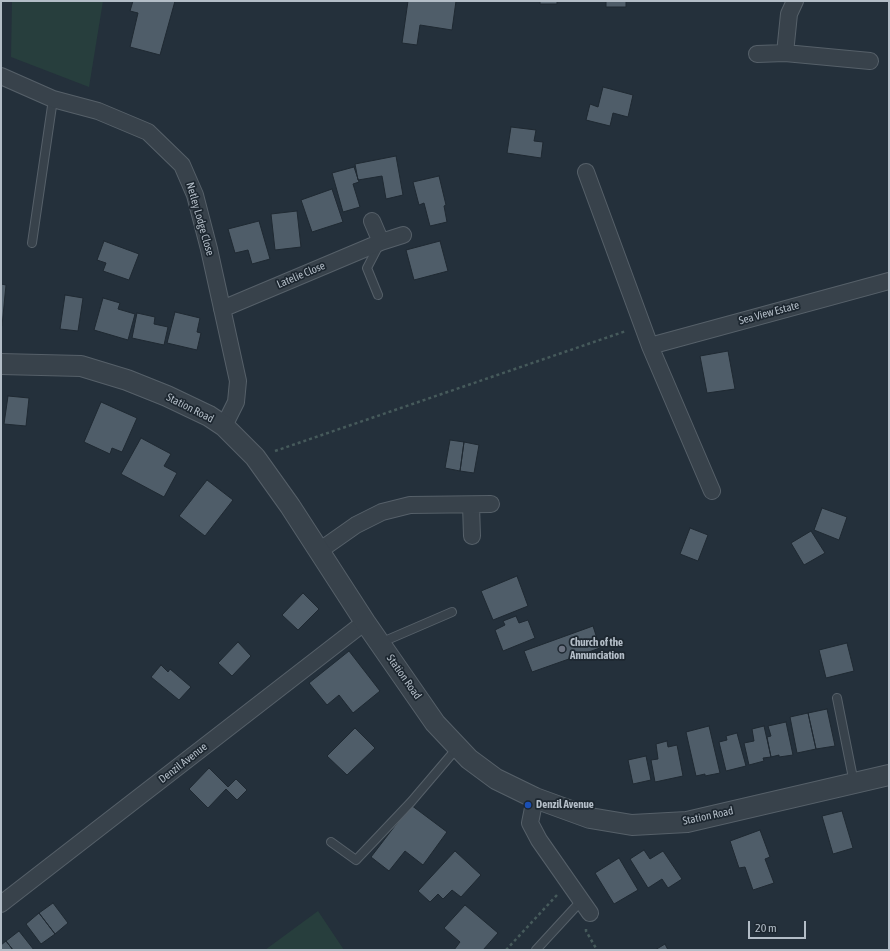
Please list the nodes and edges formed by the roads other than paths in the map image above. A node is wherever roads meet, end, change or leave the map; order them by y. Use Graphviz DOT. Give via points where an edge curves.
graph roads {
  1 [pos="794,1"];
  2 [pos="785,53"];
  3 [pos="757,54"];
  4 [pos="870,61"];
  5 [pos="1,76"];
  6 [pos="53,99"];
  7 [pos="586,172"];
  8 [pos="372,222"];
  9 [pos="402,234"];
  10 [pos="381,242"];
  11 [pos="32,243"];
  12 [pos="889,281"];
  13 [pos="378,295"];
  14 [pos="222,309"];
  15 [pos="650,346"];
  16 [pos="1,364"];
  17 [pos="224,426"];
  18 [pos="712,491"];
  19 [pos="491,504"];
  20 [pos="471,505"];
  21 [pos="472,536"];
  22 [pos="319,551"];
  23 [pos="452,612"];
  24 [pos="365,622"];
  25 [pos="380,643"];
  26 [pos="837,698"];
  27 [pos="458,747"];
  28 [pos="889,775"];
  29 [pos="854,783"];
  30 [pos="535,798"];
  31 [pos="332,842"];
  32 [pos="1,904"];
  33 [pos="586,907"];
  34 [pos="536,950"];
  1 -- 2 [label="street" via="789,14"];
  2 -- 3 [label="street"];
  2 -- 4 [label="street"];
  5 -- 6 [label="street, Netley Lodge Close"];
  6 -- 11 [label="lane"];
  6 -- 14 [label="street, Netley Lodge Close" via="98,111 148,132 182,165 195,195"];
  7 -- 15 [label="street"];
  8 -- 10 [label="street"];
  9 -- 10 [label="street, Latelie Close"];
  10 -- 13 [label="lane" via="367,268"];
  10 -- 14 [label="street, Latelie Close"];
  12 -- 15 [label="street, Sea View Estate"];
  14 -- 17 [label="street, Netley Lodge Close" via="238,381 236,402"];
  15 -- 18 [label="street"];
  16 -- 17 [label="street, Station Road" via="81,366 167,396"];
  17 -- 22 [label="street, Station Road" via="255,457"];
  19 -- 20 [label="street"];
  20 -- 21 [label="street"];
  20 -- 22 [label="street" via="410,505 382,512 356,525"];
  22 -- 24 [label="street, Station Road"];
  23 -- 25 [label="lane"];
  24 -- 25 [label="street, Station Road"];
  24 -- 32 [label="street, Denzil Avenue"];
  25 -- 27 [label="street, Station Road" via="435,723"];
  26 -- 29 [label="lane"];
  27 -- 30 [label="street, Station Road" via="469,759 496,779"];
  27 -- 31 [label="lane" via="356,860"];
  28 -- 29 [label="street, Station Road"];
  29 -- 30 [label="street, Station Road" via="679,823 632,825 590,818"];
  30 -- 33 [label="street" via="530,823"];
  33 -- 34 [label="lane"];
}
